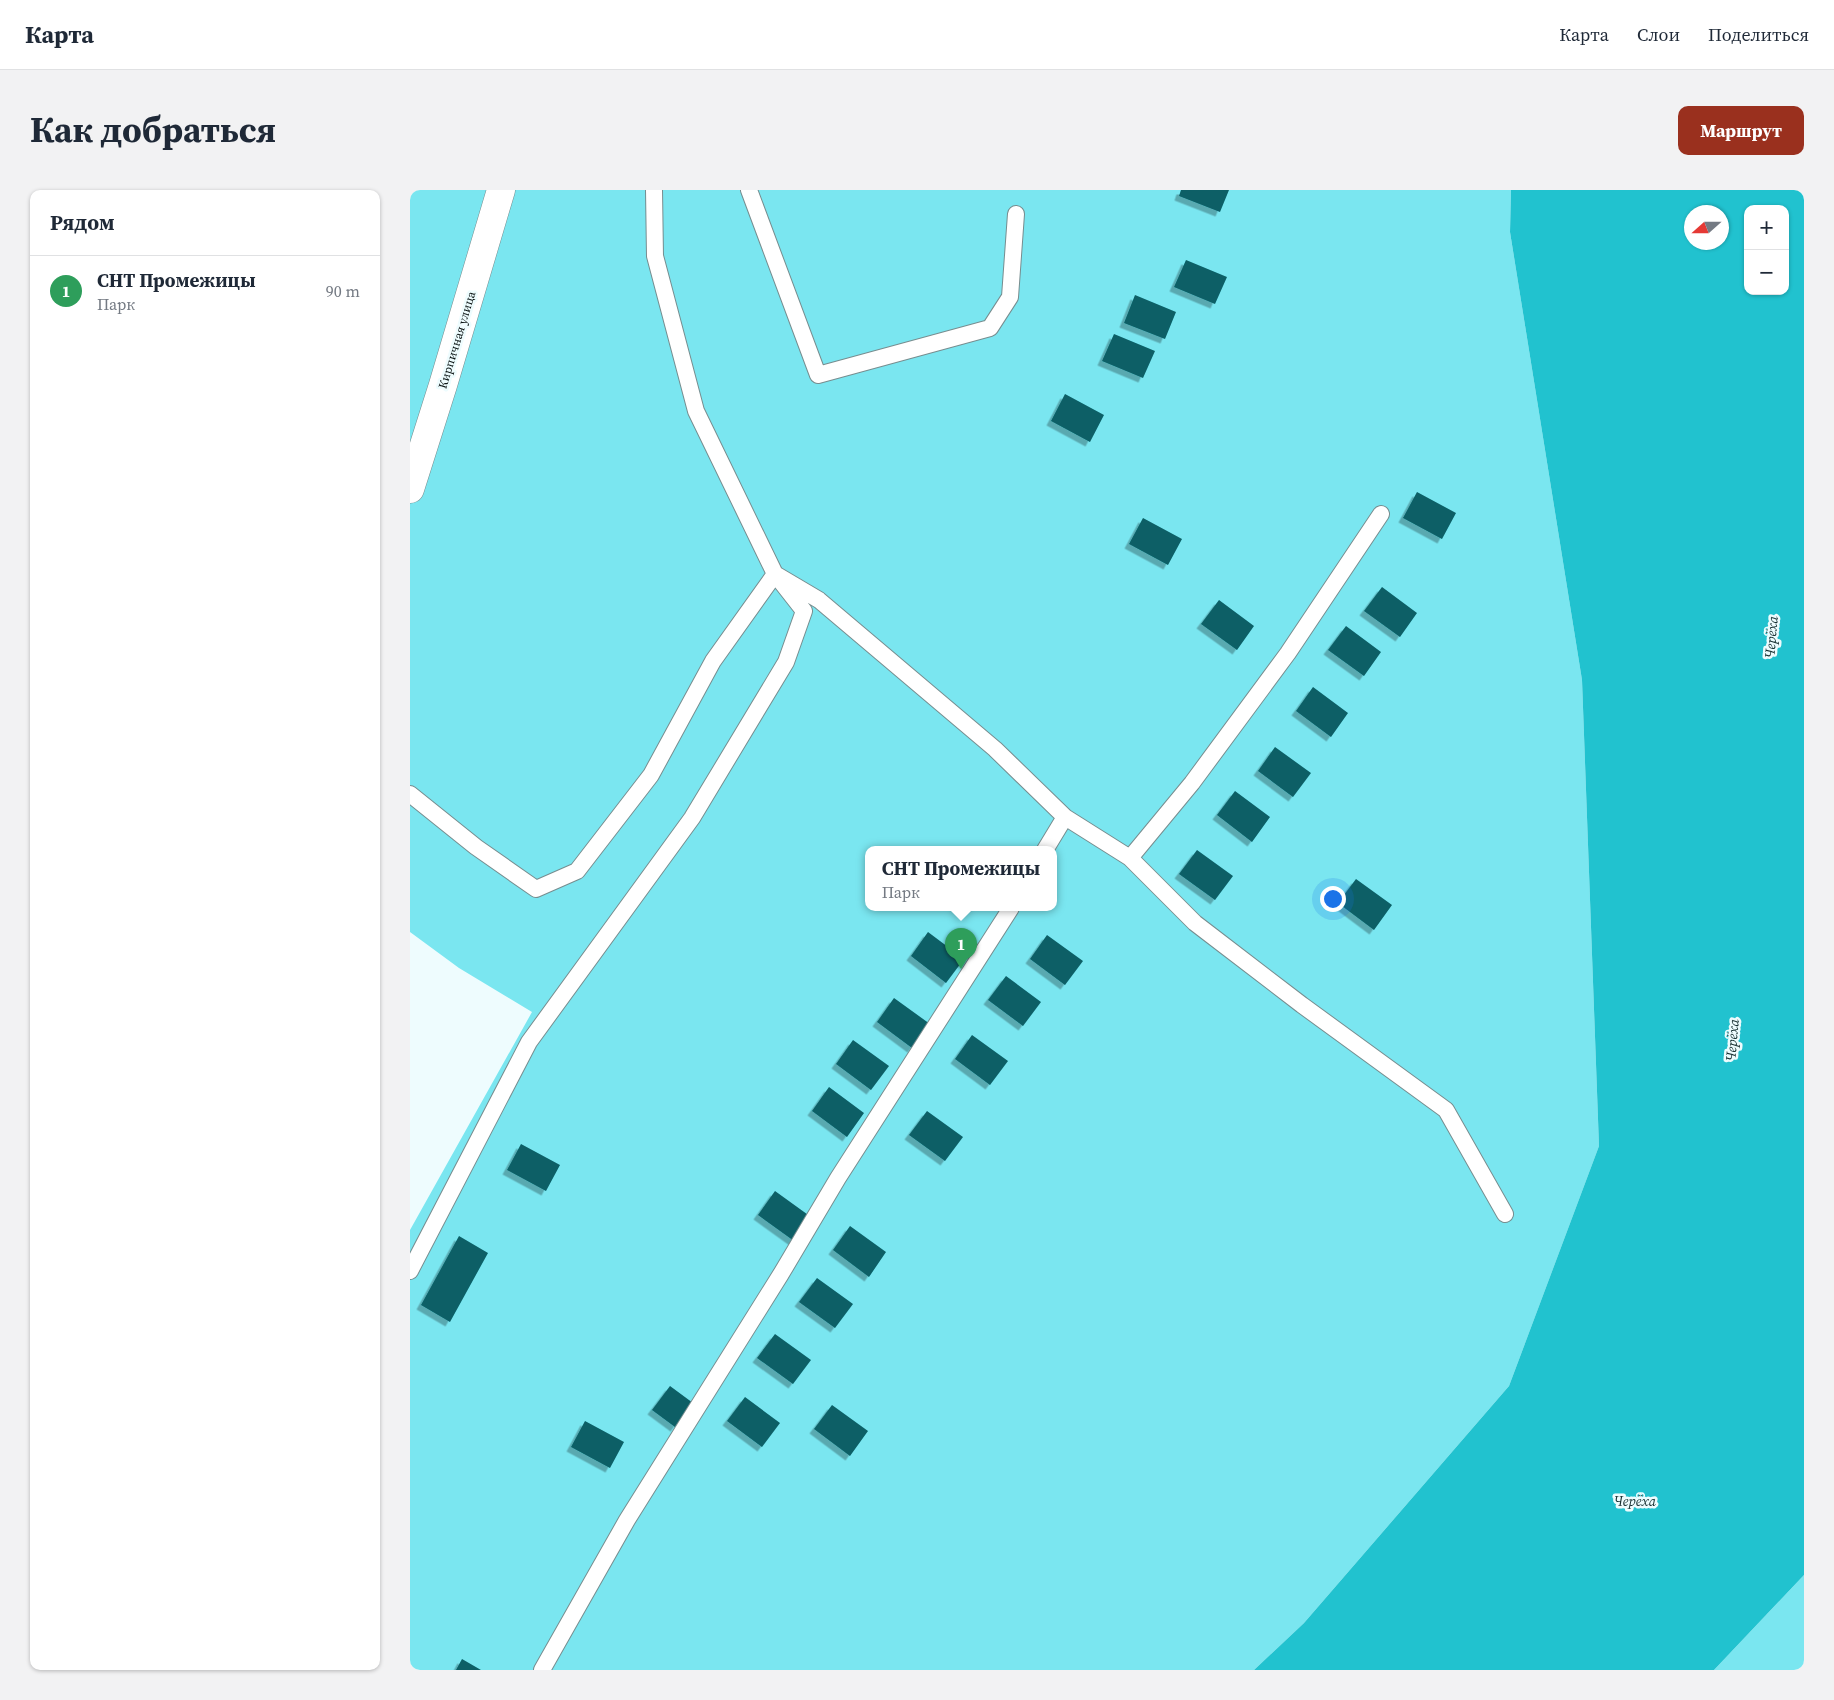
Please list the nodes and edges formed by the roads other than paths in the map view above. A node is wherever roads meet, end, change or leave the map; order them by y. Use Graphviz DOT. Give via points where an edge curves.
graph roads {
  1 [pos="501,190"];
  2 [pos="654,190"];
  3 [pos="749,190"];
  4 [pos="1016,214"];
  5 [pos="410,489"];
  6 [pos="1381,514"];
  7 [pos="775,574"];
  8 [pos="410,794"];
  9 [pos="1064,816"];
  10 [pos="1047,846"];
  11 [pos="1130,858"];
  12 [pos="1008,911"];
  13 [pos="1505,1214"];
  14 [pos="410,1270"];
  15 [pos="542,1670"];
  1 -- 5 [label="street, Кирпичная улица"];
  2 -- 7 [label="lane" via="655,256 696,411"];
  3 -- 4 [label="lane" via="818,375 990,328 1010,298"];
  6 -- 11 [label="lane" via="1288,653 1192,783"];
  7 -- 8 [label="lane" via="713,661 651,775 577,871 536,888 476,848"];
  7 -- 9 [label="lane" via="819,600 995,748"];
  7 -- 14 [label="lane" via="804,612 786,662 692,818 529,1042"];
  9 -- 10 [label="lane"];
  9 -- 11 [label="lane"];
  11 -- 13 [label="lane" via="1195,923 1446,1110"];
  12 -- 15 [label="lane" via="838,1178 627,1520"];
}
